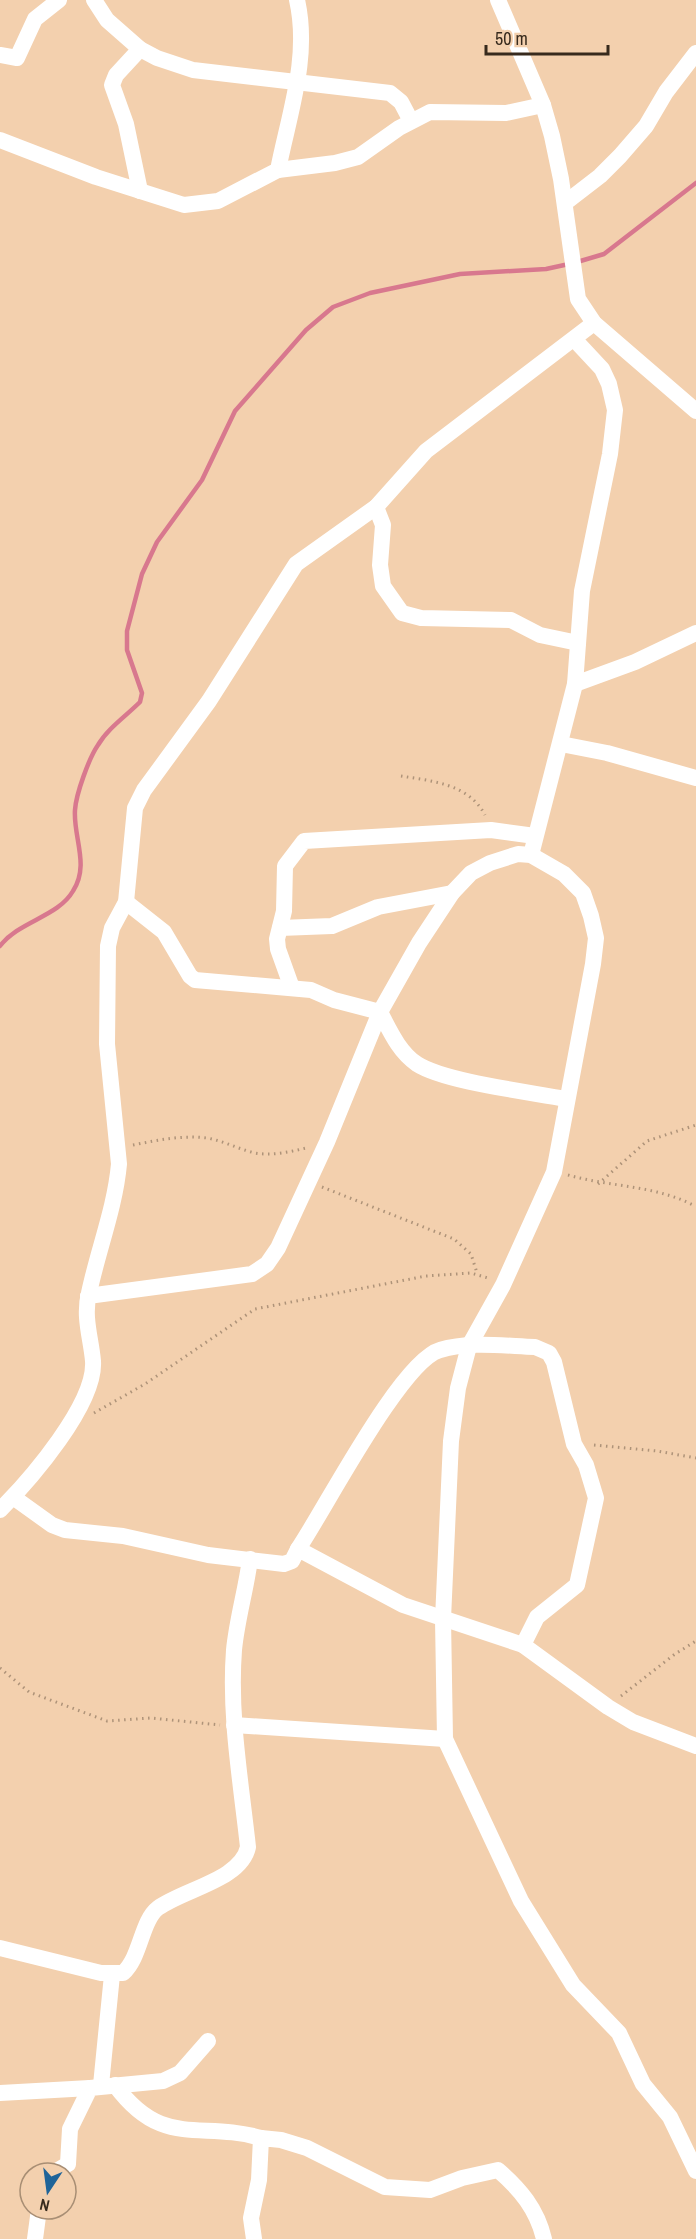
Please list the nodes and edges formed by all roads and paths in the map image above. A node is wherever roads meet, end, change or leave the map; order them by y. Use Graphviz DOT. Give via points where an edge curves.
graph roads {
  1 [pos="59,0"];
  2 [pos="94,0"];
  3 [pos="297,0"];
  4 [pos="498,0"];
  5 [pos="140,49"];
  6 [pos="696,53"];
  7 [pos="0,55"];
  8 [pos="297,82"];
  9 [pos="543,105"];
  10 [pos="411,121"];
  11 [pos="0,140"];
  12 [pos="278,170"];
  13 [pos="140,190"];
  14 [pos="565,203"];
  15 [pos="594,323"];
  16 [pos="573,339"];
  17 [pos="696,411"];
  18 [pos="376,507"];
  19 [pos="696,633"];
  20 [pos="578,643"];
  21 [pos="575,684"];
  22 [pos="561,744"];
  23 [pos="401,776"];
  24 [pos="696,778"];
  25 [pos="490,830"];
  26 [pos="536,836"];
  27 [pos="531,855"];
  28 [pos="452,893"];
  29 [pos="126,902"];
  30 [pos="280,928"];
  31 [pos="292,988"];
  32 [pos="380,1012"];
  33 [pos="566,1099"];
  34 [pos="696,1125"];
  35 [pos="327,1142"];
  36 [pos="118,1147"];
  37 [pos="554,1172"];
  38 [pos="309,1182"];
  39 [pos="598,1184"];
  40 [pos="693,1205"];
  41 [pos="478,1274"];
  42 [pos="503,1285"];
  43 [pos="88,1296"];
  44 [pos="469,1346"];
  45 [pos="70,1425"];
  46 [pos="574,1444"];
  47 [pos="696,1458"];
  48 [pos="13,1497"];
  49 [pos="0,1510"];
  50 [pos="298,1549"];
  51 [pos="250,1560"];
  52 [pos="443,1619"];
  53 [pos="696,1641"];
  54 [pos="523,1645"];
  55 [pos="0,1668"];
  56 [pos="608,1707"];
  57 [pos="234,1725"];
  58 [pos="445,1739"];
  59 [pos="696,1746"];
  60 [pos="0,1948"];
  61 [pos="112,1975"];
  62 [pos="208,2041"];
  63 [pos="102,2086"];
  64 [pos="0,2093"];
  65 [pos="261,2138"];
  66 [pos="68,2161"];
  67 [pos="694,2163"];
  68 [pos="37,2221"];
  69 [pos="35,2239"];
  70 [pos="254,2239"];
  71 [pos="544,2239"];
  1 -- 7 [label="street" via="35,19 17,58"];
  2 -- 5 [label="street" via="107,20"];
  3 -- 8 [label="street" via="303,39"];
  4 -- 9 [label="street"];
  5 -- 8 [label="street" via="193,70"];
  5 -- 13 [label="street" via="112,85 126,124"];
  6 -- 14 [label="street" via="631,144 600,176"];
  8 -- 10 [label="street" via="390,93 401,102"];
  8 -- 12 [label="street"];
  9 -- 10 [label="street" via="506,113 430,112"];
  9 -- 14 [label="street"];
  10 -- 12 [label="street" via="358,157"];
  11 -- 13 [label="street"];
  12 -- 13 [label="street" via="228,196 201,204 184,205"];
  14 -- 15 [label="street" via="574,286 582,308"];
  15 -- 16 [label="street"];
  15 -- 17 [label="street"];
  16 -- 18 [label="street" via="426,451"];
  16 -- 20 [label="street" via="602,369 615,410 582,591"];
  18 -- 20 [label="street" via="384,525 380,565 383,586 402,613 421,618 511,620 540,635"];
  18 -- 29 [label="street" via="296,564 209,701 144,790 135,808"];
  19 -- 21 [label="street" via="635,662"];
  20 -- 21 [label="street"];
  21 -- 22 [label="street"];
  22 -- 24 [label="street"];
  22 -- 26 [label="street"];
  23 -- 25 [label="path" via="440,783 465,793 480,807"];
  25 -- 26 [label="street"];
  25 -- 30 [label="street" via="304,842 285,867"];
  26 -- 27 [label="street"];
  27 -- 28 [label="street" via="518,854 489,863 471,873"];
  27 -- 33 [label="street" via="564,874 583,893 596,938"];
  28 -- 30 [label="street" via="378,907 332,926"];
  28 -- 32 [label="street"];
  29 -- 31 [label="street" via="164,932 195,980"];
  29 -- 36 [label="street" via="112,928 108,946 107,1044"];
  30 -- 31 [label="street" via="278,950"];
  31 -- 32 [label="street" via="311,990"];
  32 -- 33 [label="street" via="400,1049 437,1074"];
  32 -- 35 [label="street"];
  33 -- 37 [label="street"];
  34 -- 39 [label="path" via="647,1141"];
  35 -- 36 [label="path" via="275,1154 254,1153 203,1138 174,1137"];
  35 -- 38 [label="street"];
  36 -- 43 [label="street" via="117,1183"];
  37 -- 39 [label="path"];
  37 -- 42 [label="street"];
  38 -- 41 [label="path" via="454,1239 471,1254"];
  38 -- 43 [label="street" via="278,1248 267,1264 252,1274"];
  39 -- 40 [label="path" via="655,1189"];
  41 -- 42 [label="path"];
  41 -- 45 [label="path" via="426,1276 255,1309 145,1384"];
  42 -- 44 [label="street"];
  43 -- 45 [label="street" via="86,1331 92,1376"];
  44 -- 46 [label="street" via="535,1347 549,1353"];
  44 -- 50 [label="street" via="441,1349 425,1358 370,1430"];
  44 -- 52 [label="street" via="451,1441"];
  45 -- 48 [label="street"];
  46 -- 47 [label="path"];
  46 -- 54 [label="street" via="586,1465 596,1498 581,1576 572,1591 537,1617"];
  48 -- 49 [label="street"];
  48 -- 51 [label="street" via="65,1530 123,1536"];
  50 -- 51 [label="street" via="292,1561 284,1564"];
  50 -- 52 [label="street" via="403,1605"];
  51 -- 57 [label="street" via="234,1652"];
  52 -- 54 [label="street"];
  52 -- 58 [label="street"];
  53 -- 56 [label="path"];
  54 -- 56 [label="street"];
  55 -- 57 [label="path" via="29,1692 107,1721 151,1718"];
  56 -- 59 [label="street" via="633,1722"];
  57 -- 58 [label="street"];
  57 -- 61 [label="street" via="246,1857 238,1866 156,1910 129,1967"];
  58 -- 67 [label="street" via="521,1901 573,1984 619,2034 643,2084 670,2117"];
  60 -- 61 [label="street"];
  61 -- 63 [label="street"];
  62 -- 63 [label="street" via="180,2073 163,2081"];
  63 -- 64 [label="street"];
  63 -- 65 [label="street" via="161,2125 188,2132 231,2132"];
  63 -- 66 [label="street" via="70,2129"];
  65 -- 70 [label="street" via="259,2181 251,2218"];
  65 -- 71 [label="street" via="307,2148 386,2187 430,2190 498,2170 520,2189 540,2222"];
  68 -- 69 [label="street"];
}
